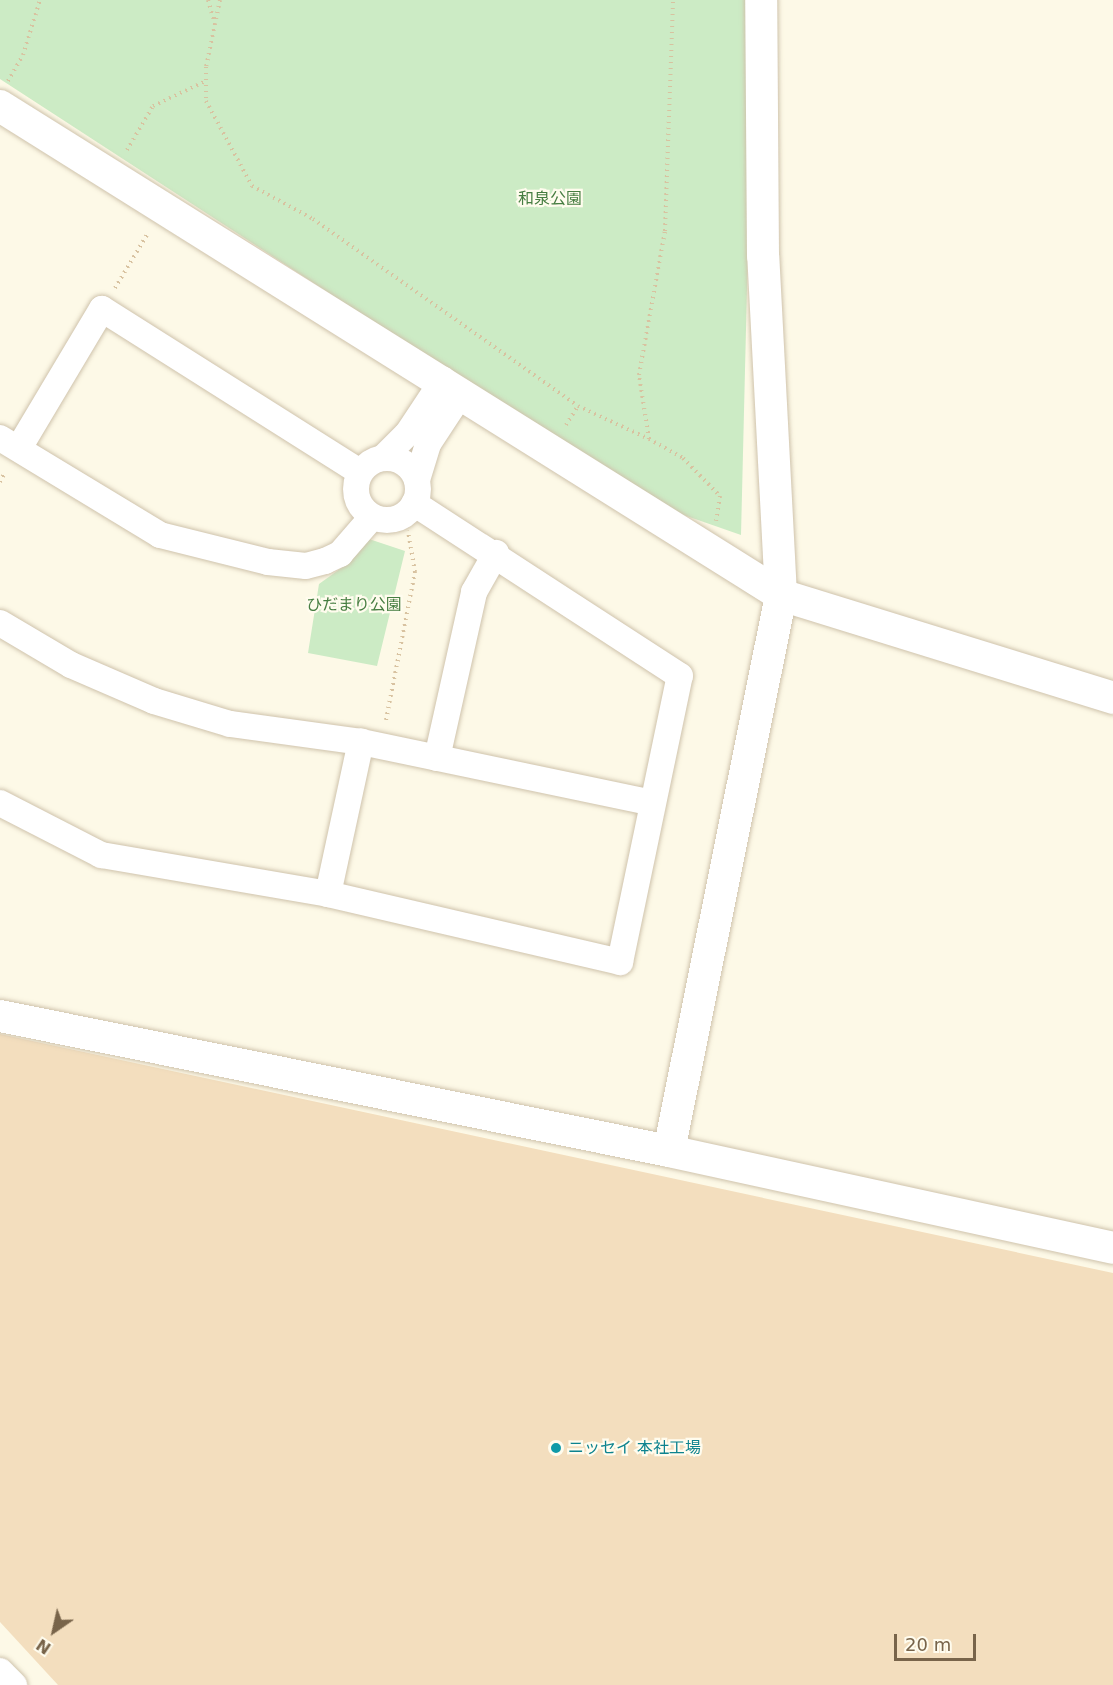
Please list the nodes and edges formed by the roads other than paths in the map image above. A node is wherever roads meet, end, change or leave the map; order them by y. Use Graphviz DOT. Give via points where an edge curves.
graph roads {
  1 [pos="760,0"];
  2 [pos="3,95"];
  3 [pos="452,386"];
  4 [pos="9,443"];
  5 [pos="383,458"];
  6 [pos="360,472"];
  7 [pos="411,500"];
  8 [pos="372,517"];
  9 [pos="496,554"];
  10 [pos="781,595"];
  11 [pos="0,623"];
  12 [pos="1113,698"];
  13 [pos="370,745"];
  14 [pos="437,758"];
  15 [pos="0,803"];
  16 [pos="652,803"];
  17 [pos="328,894"];
  18 [pos="0,1016"];
  19 [pos="669,1151"];
  20 [pos="1113,1248"];
  21 [pos="0,1671"];
  22 [pos="14,1685"];
  1 -- 10 [label="street" via="763,256"];
  2 -- 3 [label="street" via="112,174"];
  3 -- 5 [label="street"];
  3 -- 7 [label="street"];
  3 -- 10 [label="street"];
  4 -- 6 [label="street" via="102,309"];
  4 -- 8 [label="street" via="160,535 289,566 340,554"];
  5 -- 6 [label="street"];
  5 -- 7 [label="street" via="399,461"];
  6 -- 8 [label="street" via="356,492"];
  7 -- 8 [label="street"];
  7 -- 9 [label="street"];
  9 -- 14 [label="street" via="474,592"];
  9 -- 16 [label="street" via="680,676"];
  10 -- 12 [label="street"];
  10 -- 19 [label="street"];
  11 -- 13 [label="street" via="71,665 154,701 230,724"];
  13 -- 14 [label="street"];
  13 -- 17 [label="street"];
  14 -- 16 [label="street"];
  15 -- 17 [label="street" via="101,855"];
  16 -- 17 [label="street" via="620,962"];
  18 -- 19 [label="street"];
  19 -- 20 [label="street"];
  21 -- 22 [label="street"];
}
